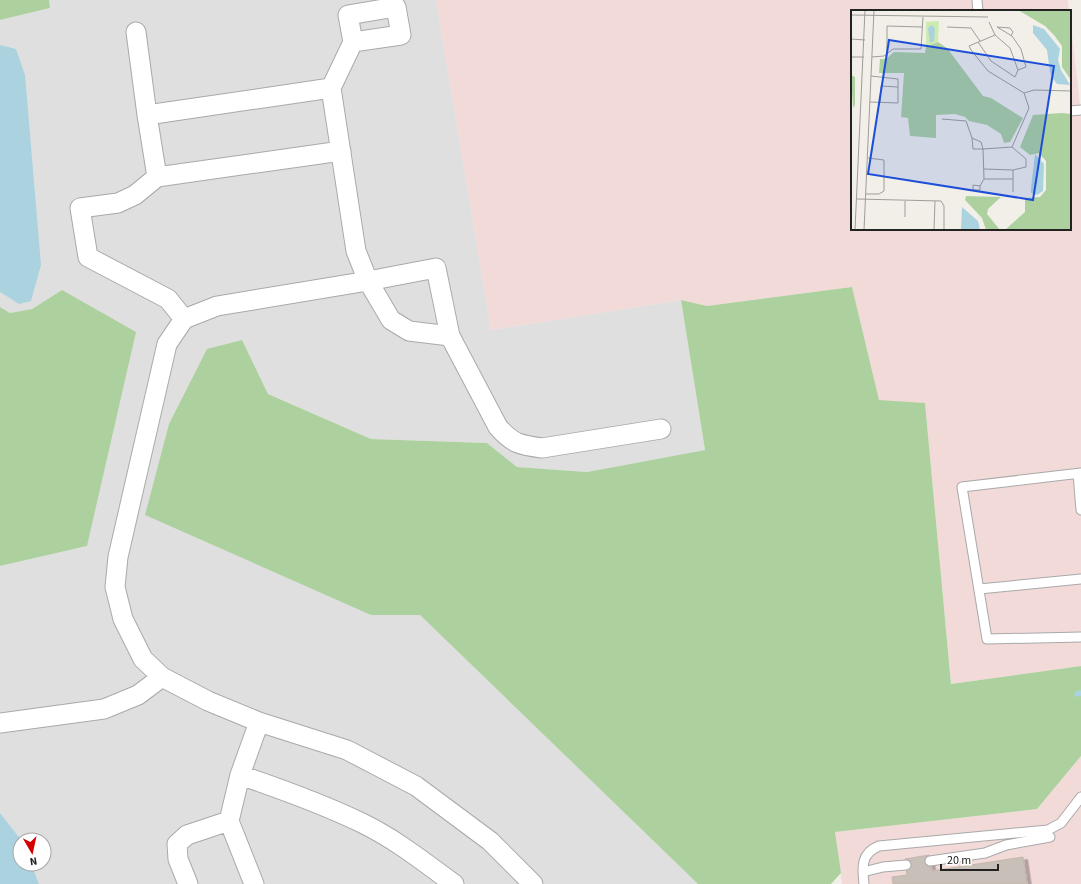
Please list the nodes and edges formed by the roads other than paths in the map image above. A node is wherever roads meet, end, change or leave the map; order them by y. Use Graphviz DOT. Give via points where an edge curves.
graph roads {
  1 [pos="977,0"];
  2 [pos="978,10"];
  3 [pos="136,32"];
  4 [pos="353,42"];
  5 [pos="331,88"];
  6 [pos="1081,110"];
  7 [pos="1071,112"];
  8 [pos="147,115"];
  9 [pos="340,151"];
  10 [pos="157,177"];
  11 [pos="368,281"];
  12 [pos="184,319"];
  13 [pos="450,336"];
  14 [pos="661,429"];
  15 [pos="1079,473"];
  16 [pos="1081,510"];
  17 [pos="1081,579"];
  18 [pos="979,589"];
  19 [pos="1081,636"];
  20 [pos="162,677"];
  21 [pos="259,722"];
  22 [pos="0,723"];
  23 [pos="240,775"];
  24 [pos="1081,797"];
  25 [pos="229,821"];
  26 [pos="1050,837"];
  27 [pos="930,861"];
  28 [pos="906,865"];
  29 [pos="863,872"];
  30 [pos="188,884"];
  31 [pos="254,884"];
  32 [pos="454,884"];
  33 [pos="533,884"];
  34 [pos="864,884"];
  1 -- 2 [label="lane"];
  3 -- 8 [label="street"];
  4 -- 5 [label="street"];
  5 -- 8 [label="street"];
  5 -- 9 [label="street"];
  6 -- 7 [label="lane"];
  8 -- 10 [label="street"];
  9 -- 10 [label="street"];
  9 -- 11 [label="street" via="356,250"];
  10 -- 12 [label="street" via="135,195 118,203 80,208 88,257 168,299"];
  11 -- 12 [label="street" via="217,306"];
  11 -- 13 [label="street" via="391,320 409,331"];
  11 -- 13 [label="street" via="436,268"];
  12 -- 20 [label="street" via="167,344 120,549 115,587 123,619 143,659"];
  13 -- 14 [label="street" via="498,427 509,439 542,448"];
  15 -- 16 [label="lane"];
  15 -- 18 [label="lane" via="962,488"];
  17 -- 18 [label="lane"];
  18 -- 19 [label="lane" via="987,639"];
  20 -- 21 [label="street" via="208,701"];
  20 -- 22 [label="street" via="138,695 104,709"];
  21 -- 23 [label="street"];
  21 -- 33 [label="street" via="347,750 416,786 490,841"];
  23 -- 25 [label="street"];
  23 -- 32 [label="street" via="302,797 363,823 409,850"];
  24 -- 29 [label="lane" via="1062,823 1048,830 879,846 866,855 862,866"];
  25 -- 30 [label="street" via="187,835 177,844 178,859"];
  25 -- 31 [label="street"];
  26 -- 27 [label="lane" via="1006,844 985,853"];
  28 -- 29 [label="lane"];
  29 -- 34 [label="lane"];
}
